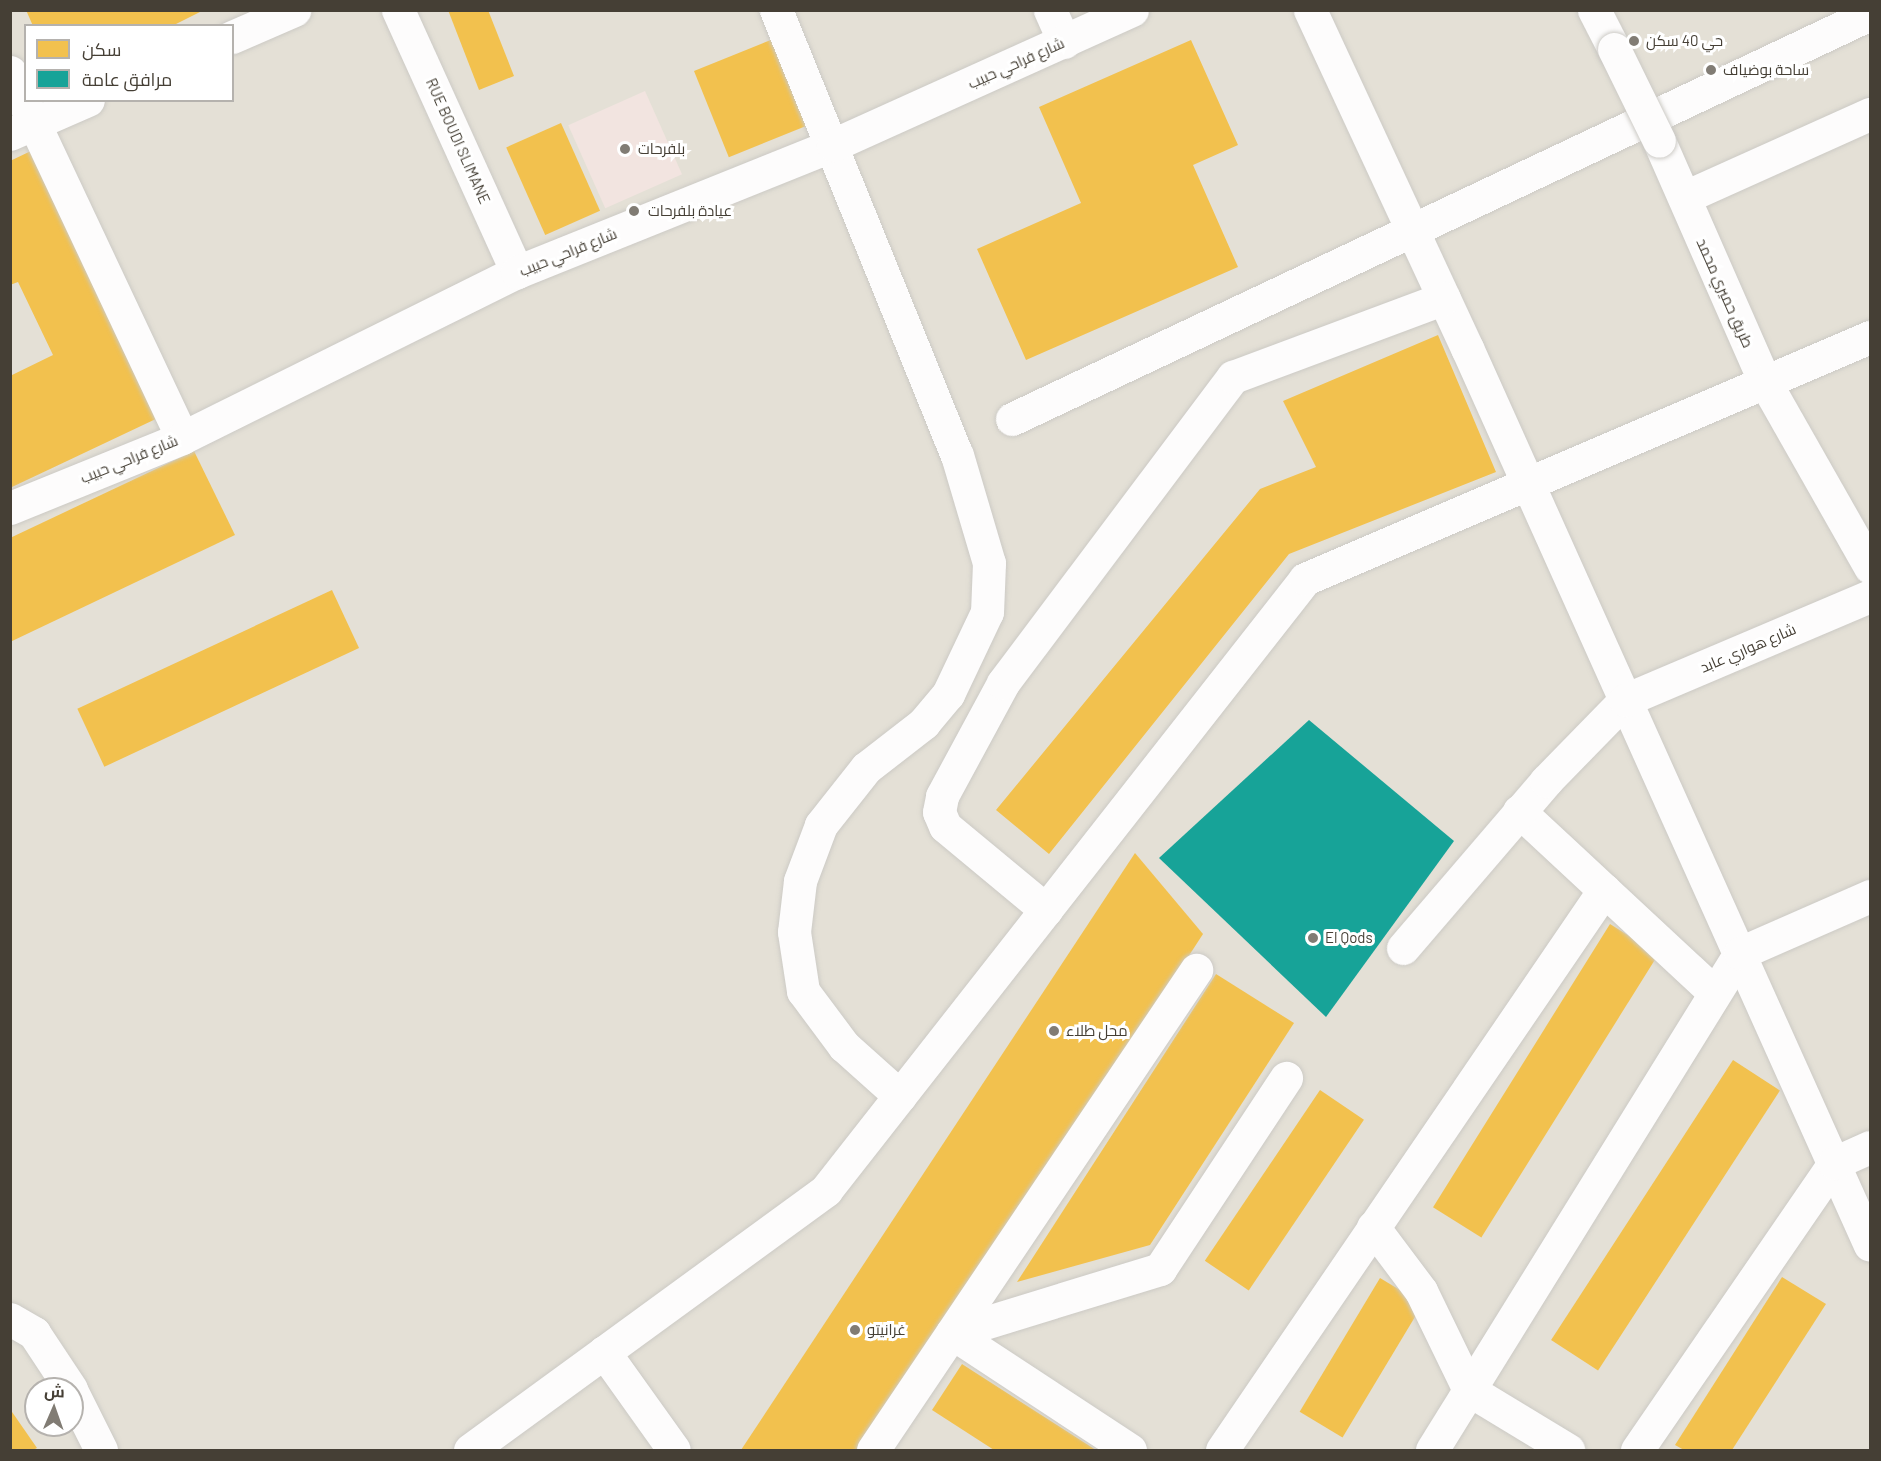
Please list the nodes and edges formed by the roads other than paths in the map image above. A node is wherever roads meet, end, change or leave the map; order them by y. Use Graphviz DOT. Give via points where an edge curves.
graph roads {
  1 [pos="294,10"];
  2 [pos="398,10"];
  3 [pos="776,10"];
  4 [pos="1050,10"];
  5 [pos="1132,10"];
  6 [pos="1310,10"];
  7 [pos="1594,10"];
  8 [pos="1870,14"];
  9 [pos="234,36"];
  10 [pos="1064,42"];
  11 [pos="10,72"];
  12 [pos="84,102"];
  13 [pos="1870,114"];
  14 [pos="22,130"];
  15 [pos="833,145"];
  16 [pos="1685,197"];
  17 [pos="1413,232"];
  18 [pos="517,272"];
  19 [pos="1444,298"];
  20 [pos="1870,338"];
  21 [pos="1765,382"];
  22 [pos="1012,419"];
  23 [pos="182,438"];
  24 [pos="1526,485"];
  25 [pos="10,508"];
  26 [pos="1870,567"];
  27 [pos="1870,596"];
  28 [pos="1625,700"];
  29 [pos="1519,812"];
  30 [pos="1604,890"];
  31 [pos="1870,896"];
  32 [pos="1046,910"];
  33 [pos="1403,948"];
  34 [pos="1740,953"];
  35 [pos="1196,970"];
  36 [pos="1715,993"];
  37 [pos="1286,1078"];
  38 [pos="900,1096"];
  39 [pos="1870,1147"];
  40 [pos="1834,1163"];
  41 [pos="1373,1227"];
  42 [pos="1870,1245"];
  43 [pos="10,1319"];
  44 [pos="952,1333"];
  45 [pos="604,1352"];
  46 [pos="63,1377"];
  47 [pos="1469,1390"];
  48 [pos="84,1416"];
  49 [pos="101,1450"];
  50 [pos="470,1450"];
  51 [pos="674,1450"];
  52 [pos="873,1450"];
  53 [pos="1130,1450"];
  54 [pos="1222,1450"];
  55 [pos="1432,1450"];
  56 [pos="1568,1450"];
  57 [pos="1637,1450"];
  1 -- 9 [label="street"];
  2 -- 18 [label="street, RUE BOUDI SLIMANE"];
  3 -- 15 [label="street"];
  4 -- 10 [label="street"];
  5 -- 10 [label="street, شارع فراحي حبيب"];
  6 -- 17 [label="street"];
  7 -- 16 [label="street, طريق حميري محمد, bridge"];
  8 -- 17 [label="street"];
  10 -- 15 [label="street, شارع فراحي حبيب"];
  11 -- 14 [label="street"];
  12 -- 14 [label="street"];
  13 -- 16 [label="street"];
  14 -- 23 [label="street"];
  15 -- 18 [label="street, شارع فراحي حبيب"];
  15 -- 38 [label="street" via="957,455 989,563 987,612 948,694 924,723 866,768 821,825 800,881 794,932 803,991 844,1046"];
  16 -- 21 [label="street, طريق حميري محمد"];
  17 -- 19 [label="street"];
  17 -- 22 [label="street"];
  18 -- 23 [label="street, شارع فراحي حبيب"];
  19 -- 24 [label="street"];
  19 -- 32 [label="street" via="1233,377 1003,683 942,796 939,812 945,826"];
  20 -- 21 [label="street"];
  21 -- 24 [label="street"];
  21 -- 26 [label="street, طريق حميري محمد"];
  23 -- 25 [label="street, شارع فراحي حبيب"];
  24 -- 28 [label="street"];
  24 -- 32 [label="street" via="1305,579"];
  27 -- 28 [label="street, شارع هواري عابد"];
  28 -- 29 [label="street"];
  28 -- 34 [label="street"];
  29 -- 30 [label="street"];
  29 -- 33 [label="street"];
  30 -- 36 [label="street"];
  30 -- 41 [label="street"];
  31 -- 34 [label="street"];
  32 -- 38 [label="street"];
  34 -- 36 [label="street"];
  34 -- 40 [label="street"];
  35 -- 44 [label="street"];
  36 -- 47 [label="street"];
  37 -- 44 [label="street" via="1160,1269"];
  38 -- 45 [label="street" via="826,1190"];
  39 -- 40 [label="street"];
  40 -- 42 [label="street"];
  40 -- 57 [label="street"];
  41 -- 47 [label="street" via="1421,1291"];
  41 -- 54 [label="street"];
  43 -- 46 [label="street" via="34,1333"];
  44 -- 52 [label="street"];
  44 -- 53 [label="street"];
  45 -- 50 [label="street"];
  45 -- 51 [label="street"];
  47 -- 55 [label="street"];
  47 -- 56 [label="street"];
  48 -- 49 [label="street"];
}
